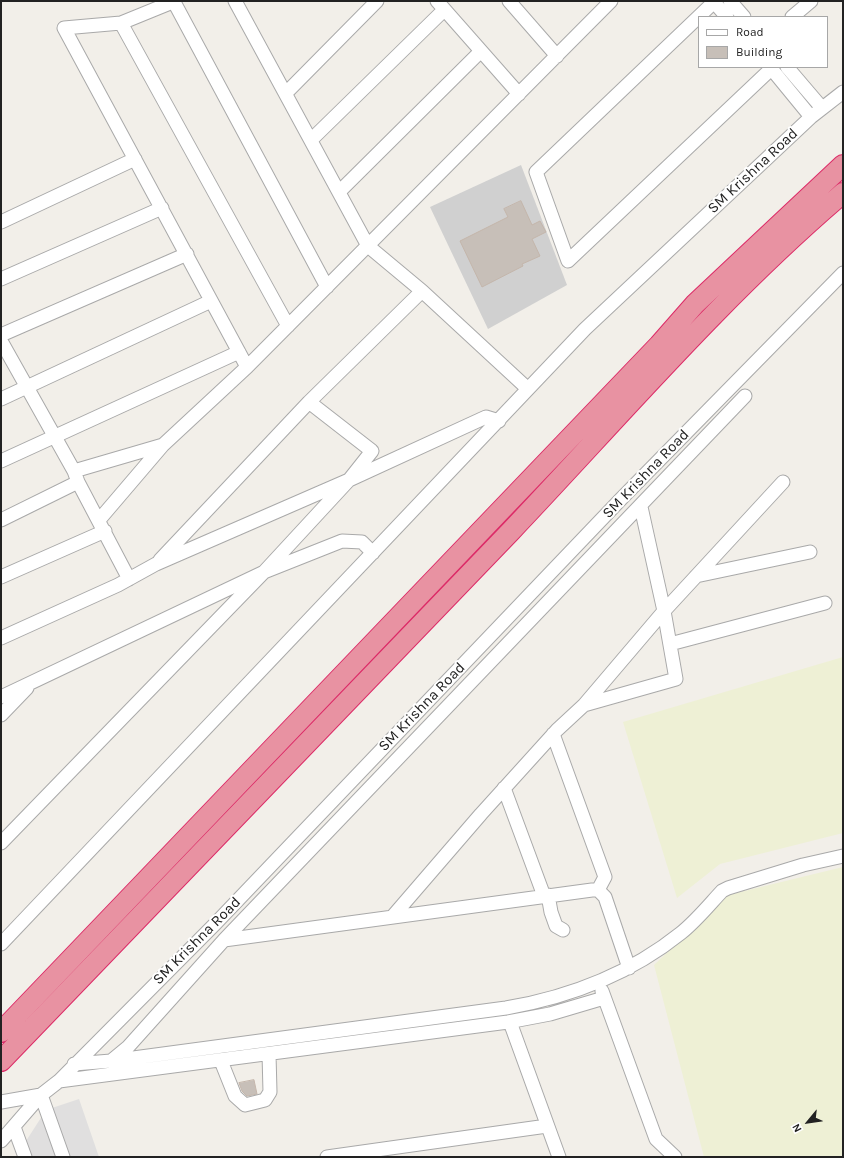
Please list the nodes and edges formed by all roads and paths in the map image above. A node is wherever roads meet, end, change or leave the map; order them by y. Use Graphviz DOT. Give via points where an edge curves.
graph roads {
  1 [pos="175,1"];
  2 [pos="235,1"];
  3 [pos="378,1"];
  4 [pos="509,1"];
  5 [pos="730,1"];
  6 [pos="811,1"];
  7 [pos="713,2"];
  8 [pos="606,3"];
  9 [pos="440,6"];
  10 [pos="698,16"];
  11 [pos="698,16"];
  12 [pos="726,16"];
  13 [pos="743,16"];
  14 [pos="793,16"];
  15 [pos="121,23"];
  16 [pos="480,52"];
  17 [pos="557,56"];
  18 [pos="770,68"];
  19 [pos="788,68"];
  20 [pos="843,92"];
  21 [pos="286,93"];
  22 [pos="519,94"];
  23 [pos="822,108"];
  24 [pos="811,117"];
  25 [pos="311,140"];
  26 [pos="135,159"];
  27 [pos="843,165"];
  28 [pos="339,192"];
  29 [pos="841,194"];
  30 [pos="162,208"];
  31 [pos="1,222"];
  32 [pos="368,246"];
  33 [pos="187,254"];
  34 [pos="843,273"];
  35 [pos="1,279"];
  36 [pos="327,287"];
  37 [pos="422,291"];
  38 [pos="212,301"];
  39 [pos="288,326"];
  40 [pos="1,335"];
  41 [pos="1,341"];
  42 [pos="666,350"];
  43 [pos="239,352"];
  44 [pos="247,367"];
  45 [pos="26,387"];
  46 [pos="528,389"];
  47 [pos="745,396"];
  48 [pos="1,399"];
  49 [pos="309,402"];
  50 [pos="498,421"];
  51 [pos="54,436"];
  52 [pos="163,446"];
  53 [pos="1,461"];
  54 [pos="76,477"];
  55 [pos="349,480"];
  56 [pos="782,482"];
  57 [pos="641,507"];
  58 [pos="1,520"];
  59 [pos="102,525"];
  60 [pos="810,552"];
  61 [pos="373,553"];
  62 [pos="156,564"];
  63 [pos="264,572"];
  64 [pos="696,576"];
  65 [pos="1,577"];
  66 [pos="129,579"];
  67 [pos="825,603"];
  68 [pos="664,611"];
  69 [pos="1,638"];
  70 [pos="670,644"];
  71 [pos="31,684"];
  72 [pos="1,697"];
  73 [pos="584,705"];
  74 [pos="1,715"];
  75 [pos="554,734"];
  76 [pos="504,788"];
  77 [pos="1,843"];
  78 [pos="843,856"];
  79 [pos="598,890"];
  80 [pos="546,896"];
  81 [pos="393,916"];
  82 [pos="564,930"];
  83 [pos="224,940"];
  84 [pos="1,944"];
  85 [pos="629,968"];
  86 [pos="598,982"];
  87 [pos="604,998"];
  88 [pos="510,1022"];
  89 [pos="1,1032"];
  90 [pos="269,1054"];
  91 [pos="1,1061"];
  92 [pos="111,1061"];
  93 [pos="221,1061"];
  94 [pos="74,1064"];
  95 [pos="59,1081"];
  96 [pos="41,1095"];
  97 [pos="1,1102"];
  98 [pos="547,1126"];
  99 [pos="14,1127"];
  100 [pos="1,1142"];
  101 [pos="25,1157"];
  102 [pos="63,1157"];
  103 [pos="327,1157"];
  104 [pos="558,1157"];
  105 [pos="675,1157"];
  1 -- 15 [label="street"];
  1 -- 36 [label="street"];
  2 -- 21 [label="street"];
  3 -- 21 [label="street"];
  4 -- 17 [label="street"];
  5 -- 13 [label="street"];
  6 -- 14 [label="street"];
  7 -- 11 [label="street"];
  7 -- 12 [label="street"];
  8 -- 17 [label="street"];
  9 -- 16 [label="street"];
  9 -- 25 [label="street"];
  10 -- 18 [label="street" via="536,172 568,261"];
  15 -- 26 [label="street" via="64,28"];
  15 -- 39 [label="street"];
  16 -- 22 [label="street"];
  16 -- 28 [label="street"];
  17 -- 22 [label="street"];
  18 -- 24 [label="street"];
  19 -- 23 [label="street"];
  20 -- 23 [label="street, SM Krishna Road"];
  21 -- 25 [label="street"];
  22 -- 32 [label="street"];
  23 -- 24 [label="street, SM Krishna Road"];
  24 -- 46 [label="street, SM Krishna Road" via="585,329"];
  25 -- 28 [label="street"];
  26 -- 30 [label="street"];
  26 -- 31 [label="street"];
  27 -- 42 [label="highway" via="695,304"];
  28 -- 32 [label="street"];
  29 -- 42 [label="highway"];
  30 -- 33 [label="street"];
  30 -- 35 [label="street"];
  32 -- 36 [label="street"];
  32 -- 37 [label="street"];
  33 -- 38 [label="street"];
  33 -- 40 [label="street"];
  34 -- 94 [label="street, SM Krishna Road" via="621,499 215,924"];
  36 -- 39 [label="street"];
  37 -- 46 [label="street"];
  37 -- 49 [label="street"];
  38 -- 43 [label="street"];
  38 -- 45 [label="street"];
  39 -- 44 [label="street"];
  41 -- 45 [label="street"];
  42 -- 89 [label="highway"];
  42 -- 91 [label="highway" via="512,529"];
  43 -- 44 [label="street"];
  43 -- 51 [label="street"];
  44 -- 52 [label="street"];
  45 -- 48 [label="street"];
  45 -- 51 [label="street"];
  46 -- 50 [label="street, SM Krishna Road"];
  47 -- 57 [label="street"];
  49 -- 55 [label="street" via="372,450"];
  49 -- 62 [label="street"];
  50 -- 55 [label="street" via="486,417"];
  50 -- 61 [label="street, SM Krishna Road"];
  51 -- 53 [label="street"];
  51 -- 54 [label="street"];
  52 -- 54 [label="street"];
  52 -- 59 [label="street"];
  54 -- 58 [label="street"];
  54 -- 59 [label="street"];
  55 -- 62 [label="street"];
  55 -- 63 [label="street"];
  56 -- 64 [label="street"];
  57 -- 68 [label="street"];
  57 -- 83 [label="street"];
  59 -- 65 [label="street"];
  59 -- 66 [label="street"];
  60 -- 64 [label="street"];
  61 -- 63 [label="street" via="362,542 342,541"];
  61 -- 84 [label="street, SM Krishna Road"];
  62 -- 66 [label="street"];
  63 -- 71 [label="street"];
  63 -- 77 [label="street"];
  64 -- 68 [label="street"];
  66 -- 69 [label="street"];
  67 -- 70 [label="street"];
  68 -- 70 [label="street"];
  68 -- 73 [label="street"];
  70 -- 73 [label="street" via="676,680"];
  71 -- 72 [label="street"];
  71 -- 74 [label="street"];
  73 -- 75 [label="street"];
  75 -- 76 [label="street"];
  75 -- 79 [label="street" via="605,877"];
  76 -- 80 [label="street"];
  76 -- 81 [label="street"];
  78 -- 85 [label="street" via="803,865 728,888 682,932"];
  79 -- 80 [label="street"];
  79 -- 85 [label="street" via="605,898"];
  80 -- 81 [label="street"];
  80 -- 82 [label="street" via="556,926"];
  81 -- 83 [label="street"];
  83 -- 92 [label="street" via="128,1046"];
  85 -- 86 [label="street"];
  86 -- 87 [label="street"];
  86 -- 92 [label="street" via="546,1000 506,1008"];
  87 -- 88 [label="street" via="550,1014"];
  87 -- 105 [label="street" via="656,1139"];
  88 -- 90 [label="street"];
  88 -- 98 [label="street"];
  90 -- 93 [label="street"];
  90 -- 93 [label="street" via="270,1092 265,1100 245,1104 235,1096"];
  92 -- 94 [label="street"];
  93 -- 95 [label="street"];
  94 -- 95 [label="street, SM Krishna Road"];
  95 -- 96 [label="street, SM Krishna Road"];
  96 -- 97 [label="street"];
  96 -- 99 [label="street, SM Krishna Road"];
  96 -- 102 [label="street"];
  98 -- 103 [label="street"];
  98 -- 104 [label="street"];
  99 -- 100 [label="street, SM Krishna Road"];
  99 -- 101 [label="street"];
}
